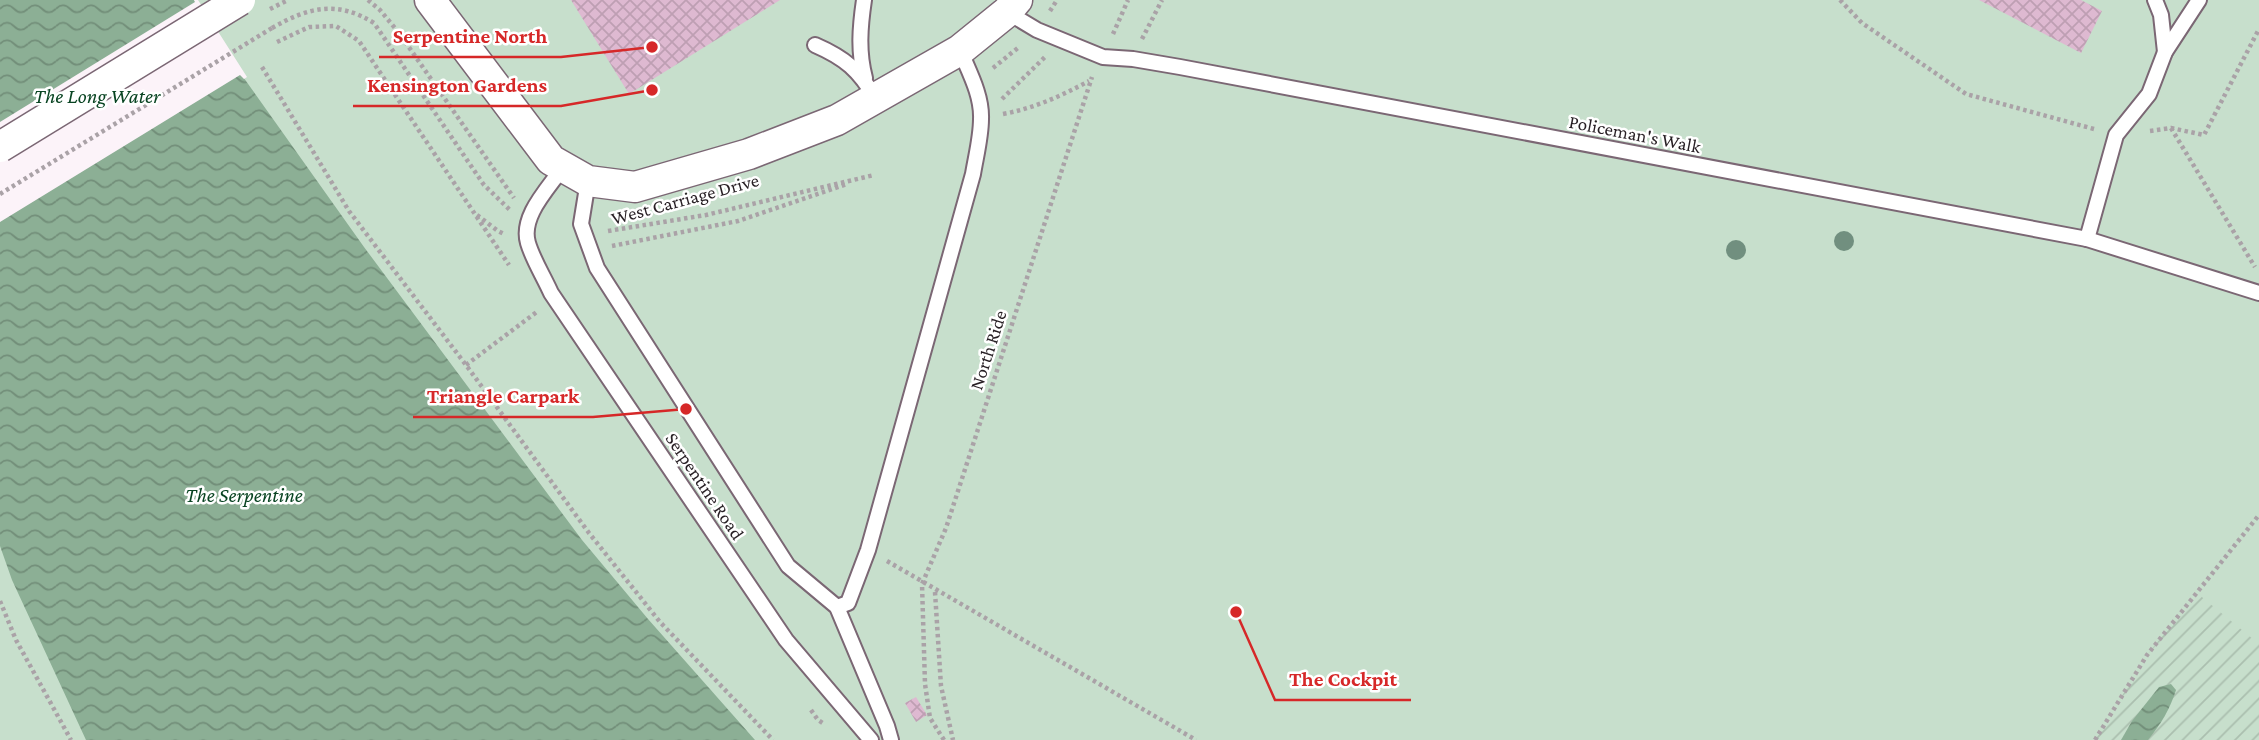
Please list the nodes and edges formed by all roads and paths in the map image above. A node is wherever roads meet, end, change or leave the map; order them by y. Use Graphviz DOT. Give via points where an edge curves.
graph roads {
  1 [pos="288,0"];
  2 [pos="368,0"];
  3 [pos="430,0"];
  4 [pos="864,0"];
  5 [pos="1056,0"];
  6 [pos="1128,0"];
  7 [pos="1162,0"];
  8 [pos="1840,0"];
  9 [pos="2155,0"];
  10 [pos="2199,0"];
  11 [pos="252,6"];
  12 [pos="1012,6"];
  13 [pos="272,28"];
  14 [pos="2259,29"];
  15 [pos="1037,30"];
  16 [pos="1062,41"];
  17 [pos="815,45"];
  18 [pos="960,50"];
  19 [pos="2165,52"];
  20 [pos="1102,57"];
  21 [pos="1133,59"];
  22 [pos="262,67"];
  23 [pos="1090,80"];
  24 [pos="973,81"];
  25 [pos="871,90"];
  26 [pos="981,119"];
  27 [pos="2171,128"];
  28 [pos="2116,135"];
  29 [pos="0,147"];
  30 [pos="576,174"];
  31 [pos="0,194"];
  32 [pos="758,203"];
  33 [pos="530,215"];
  34 [pos="2087,239"];
  35 [pos="591,250"];
  36 [pos="2259,274"];
  37 [pos="2259,293"];
  38 [pos="540,311"];
  39 [pos="466,365"];
  40 [pos="2259,515"];
  41 [pos="868,550"];
  42 [pos="922,584"];
  43 [pos="935,591"];
  44 [pos="0,601"];
  45 [pos="837,607"];
  46 [pos="71,740"];
  47 [pos="774,740"];
  48 [pos="871,740"];
  49 [pos="891,740"];
  50 [pos="944,740"];
  51 [pos="953,740"];
  52 [pos="1196,740"];
  53 [pos="2095,740"];
  1 -- 11 [label="path"];
  2 -- 33 [label="path" via="399,33 502,184"];
  3 -- 30 [label="street" via="551,160"];
  4 -- 25 [label="lane" via="860,59"];
  5 -- 15 [label="path"];
  6 -- 20 [label="path, North Ride"];
  7 -- 21 [label="path"];
  8 -- 28 [label="path" via="1862,23 1966,94"];
  9 -- 19 [label="lane"];
  10 -- 19 [label="lane"];
  11 -- 29 [label="street, bridge"];
  12 -- 15 [label="lane, Policeman's Walk"];
  12 -- 18 [label="street, West Carriage Drive"];
  13 -- 31 [label="path, bridge"];
  14 -- 27 [label="path" via="2204,135"];
  15 -- 16 [label="lane, Policeman's Walk"];
  15 -- 24 [label="path" via="1009,58"];
  16 -- 20 [label="lane, Policeman's Walk"];
  16 -- 26 [label="path"];
  17 -- 25 [label="lane" via="853,66"];
  18 -- 24 [label="lane"];
  18 -- 25 [label="street, West Carriage Drive"];
  19 -- 28 [label="lane" via="2149,94"];
  20 -- 21 [label="lane, Policeman's Walk"];
  20 -- 23 [label="path, North Ride"];
  21 -- 34 [label="lane, Policeman's Walk"];
  22 -- 39 [label="path" via="349,211"];
  23 -- 26 [label="path" via="1059,98"];
  23 -- 42 [label="path, North Ride" via="946,528"];
  24 -- 26 [label="lane"];
  25 -- 30 [label="street, West Carriage Drive" via="837,120 749,154 635,187"];
  26 -- 41 [label="lane" via="973,174"];
  27 -- 28 [label="path"];
  27 -- 36 [label="path"];
  28 -- 34 [label="lane"];
  30 -- 33 [label="lane"];
  30 -- 35 [label="lane" via="581,224"];
  32 -- 35 [label="path" via="874,175 738,221"];
  33 -- 48 [label="lane, Serpentine Road" via="527,242 551,293 786,640"];
  34 -- 37 [label="lane, Policeman's Walk"];
  35 -- 45 [label="lane" via="597,268 789,566"];
  38 -- 39 [label="path"];
  39 -- 47 [label="path" via="660,622"];
  40 -- 53 [label="path" via="2147,655"];
  41 -- 42 [label="path"];
  41 -- 45 [label="lane" via="848,603"];
  42 -- 43 [label="path"];
  42 -- 50 [label="path, North Ride" via="925,684 930,718"];
  43 -- 51 [label="path" via="941,686"];
  43 -- 52 [label="path"];
  44 -- 46 [label="path"];
  45 -- 49 [label="lane"];
}
